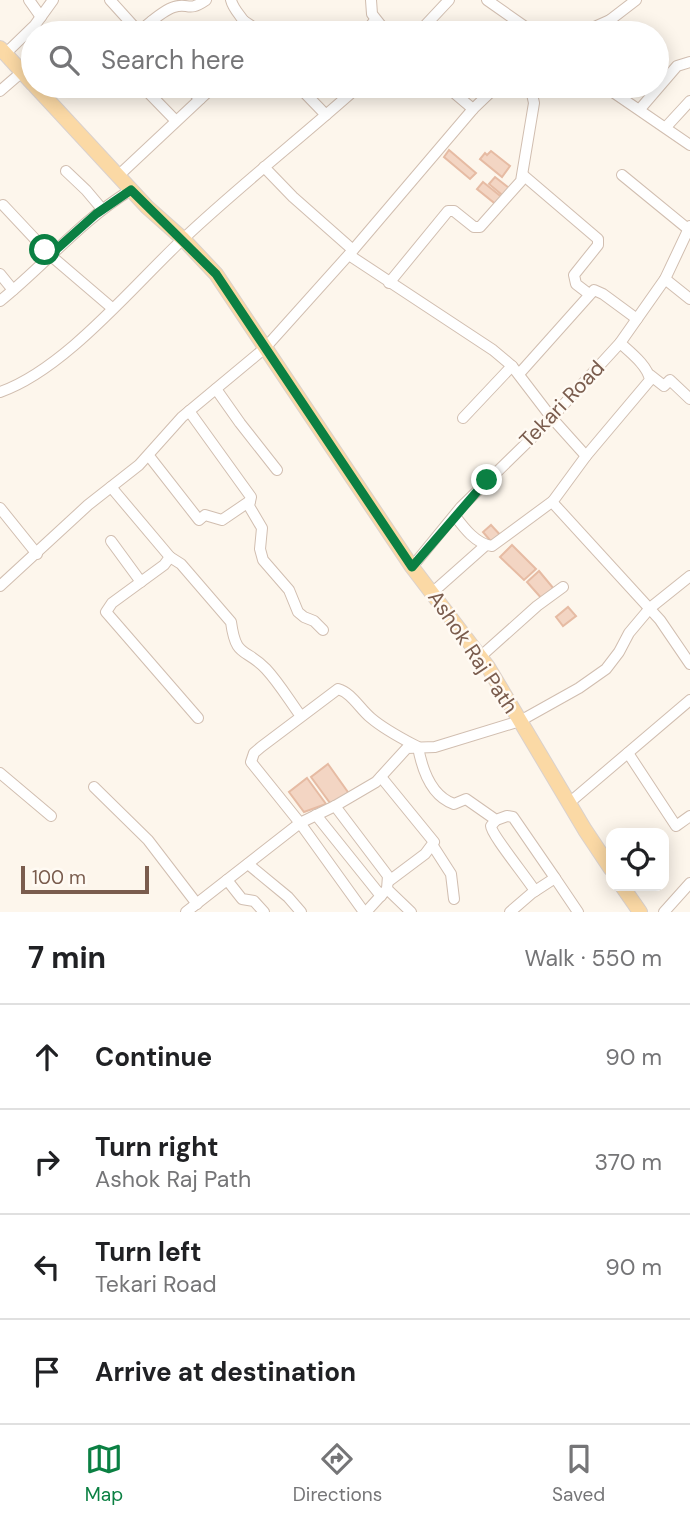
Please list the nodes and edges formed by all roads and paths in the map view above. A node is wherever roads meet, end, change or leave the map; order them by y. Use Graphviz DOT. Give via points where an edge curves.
graph roads {
  1 [pos="29,0"];
  2 [pos="53,0"];
  3 [pos="110,0"];
  4 [pos="206,0"];
  5 [pos="231,0"];
  6 [pos="371,0"];
  7 [pos="449,0"];
  8 [pos="487,0"];
  9 [pos="636,0"];
  10 [pos="175,3"];
  11 [pos="41,17"];
  12 [pos="375,20"];
  13 [pos="610,20"];
  14 [pos="37,21"];
  15 [pos="128,21"];
  16 [pos="152,21"];
  17 [pos="244,21"];
  18 [pos="429,21"];
  19 [pos="517,21"];
  20 [pos="21,35"];
  21 [pos="3,51"];
  22 [pos="690,62"];
  23 [pos="21,71"];
  24 [pos="21,73"];
  25 [pos="669,75"];
  26 [pos="0,91"];
  27 [pos="49,98"];
  28 [pos="154,98"];
  29 [pos="310,98"];
  30 [pos="345,98"];
  31 [pos="460,98"];
  32 [pos="484,98"];
  33 [pos="533,98"];
  34 [pos="623,98"];
  35 [pos="649,98"];
  36 [pos="200,99"];
  37 [pos="690,101"];
  38 [pos="473,109"];
  39 [pos="640,109"];
  40 [pos="326,115"];
  41 [pos="176,121"];
  42 [pos="666,127"];
  43 [pos="690,145"];
  44 [pos="264,167"];
  45 [pos="66,171"];
  46 [pos="523,175"];
  47 [pos="622,175"];
  48 [pos="118,176"];
  49 [pos="131,190"];
  50 [pos="3,205"];
  51 [pos="102,209"];
  52 [pos="688,234"];
  53 [pos="183,239"];
  54 [pos="351,253"];
  55 [pos="50,255"];
  56 [pos="0,274"];
  57 [pos="665,279"];
  58 [pos="389,283"];
  59 [pos="13,290"];
  60 [pos="589,294"];
  61 [pos="690,299"];
  62 [pos="0,301"];
  63 [pos="112,308"];
  64 [pos="637,319"];
  65 [pos="620,343"];
  66 [pos="265,348"];
  67 [pos="516,370"];
  68 [pos="650,375"];
  69 [pos="216,389"];
  70 [pos="0,392"];
  71 [pos="690,399"];
  72 [pos="189,411"];
  73 [pos="551,417"];
  74 [pos="463,418"];
  75 [pos="149,456"];
  76 [pos="586,456"];
  77 [pos="277,470"];
  78 [pos="111,487"];
  79 [pos="250,500"];
  80 [pos="553,500"];
  81 [pos="0,509"];
  82 [pos="455,516"];
  83 [pos="111,541"];
  84 [pos="486,545"];
  85 [pos="37,554"];
  86 [pos="170,557"];
  87 [pos="412,567"];
  88 [pos="690,576"];
  89 [pos="141,582"];
  90 [pos="0,586"];
  91 [pos="563,587"];
  92 [pos="433,592"];
  93 [pos="650,608"];
  94 [pos="323,630"];
  95 [pos="480,657"];
  96 [pos="690,664"];
  97 [pos="690,700"];
  98 [pos="300,716"];
  99 [pos="198,718"];
  100 [pos="520,721"];
  101 [pos="418,747"];
  102 [pos="628,752"];
  103 [pos="0,773"];
  104 [pos="381,777"];
  105 [pos="94,787"];
  106 [pos="569,803"];
  107 [pos="335,806"];
  108 [pos="316,815"];
  109 [pos="51,816"];
  110 [pos="690,816"];
  111 [pos="496,820"];
  112 [pos="300,823"];
  113 [pos="433,846"];
  114 [pos="606,861"];
  115 [pos="248,864"];
  116 [pos="555,878"];
  117 [pos="227,880"];
  118 [pos="690,883"];
  119 [pos="386,889"];
  120 [pos="535,891"];
  121 [pos="625,891"];
  122 [pos="454,899"];
  123 [pos="198,903"];
  124 [pos="186,912"];
  125 [pos="206,912"];
  126 [pos="264,912"];
  127 [pos="301,912"];
  128 [pos="365,912"];
  129 [pos="411,912"];
  130 [pos="510,912"];
  131 [pos="579,912"];
  132 [pos="640,912"];
  133 [pos="664,912"];
  1 -- 11 [label="street"];
  2 -- 11 [label="street"];
  3 -- 15 [label="street"];
  4 -- 10 [label="street" via="194,8"];
  5 -- 17 [label="street"];
  6 -- 12 [label="street"];
  7 -- 18 [label="street"];
  8 -- 19 [label="street"];
  9 -- 13 [label="street"];
  10 -- 16 [label="street"];
  11 -- 14 [label="street"];
  20 -- 21 [label="street"];
  21 -- 23 [label="main road, Ashok Raj Path"];
  22 -- 25 [label="street" via="677,66"];
  24 -- 26 [label="street"];
  27 -- 48 [label="main road, Ashok Raj Path"];
  28 -- 41 [label="street"];
  29 -- 40 [label="street"];
  30 -- 40 [label="street"];
  31 -- 38 [label="street"];
  32 -- 38 [label="street"];
  33 -- 46 [label="street"];
  34 -- 39 [label="street"];
  35 -- 39 [label="street"];
  36 -- 41 [label="street"];
  37 -- 42 [label="street"];
  38 -- 54 [label="street"];
  39 -- 42 [label="street"];
  40 -- 44 [label="street"];
  41 -- 48 [label="street"];
  42 -- 43 [label="street"];
  44 -- 53 [label="street"];
  44 -- 54 [label="street"];
  45 -- 51 [label="street"];
  46 -- 58 [label="street" via="517,188 480,228 448,211"];
  46 -- 60 [label="street" via="598,239 574,275 576,284"];
  47 -- 52 [label="street"];
  48 -- 49 [label="main road, Ashok Raj Path"];
  49 -- 51 [label="street"];
  49 -- 53 [label="main road, Ashok Raj Path"];
  50 -- 55 [label="street"];
  51 -- 55 [label="street"];
  52 -- 57 [label="street, Tekari Road"];
  53 -- 63 [label="street"];
  53 -- 66 [label="main road, Ashok Raj Path" via="216,274"];
  54 -- 58 [label="street"];
  54 -- 66 [label="street"];
  55 -- 59 [label="street"];
  55 -- 63 [label="street"];
  56 -- 59 [label="street"];
  57 -- 61 [label="street"];
  57 -- 64 [label="street, Tekari Road"];
  58 -- 67 [label="street" via="493,350"];
  59 -- 62 [label="street"];
  60 -- 64 [label="street" via="598,291"];
  60 -- 67 [label="street"];
  63 -- 70 [label="street" via="38,373"];
  64 -- 65 [label="street, Tekari Road"];
  65 -- 68 [label="street"];
  65 -- 73 [label="street, Tekari Road"];
  66 -- 69 [label="street"];
  66 -- 87 [label="main road, Ashok Raj Path"];
  67 -- 73 [label="street"];
  67 -- 74 [label="street"];
  68 -- 71 [label="street" via="664,386 670,380"];
  68 -- 76 [label="street" via="646,386"];
  69 -- 72 [label="street"];
  69 -- 77 [label="street"];
  72 -- 75 [label="street"];
  72 -- 79 [label="street" via="244,485"];
  73 -- 76 [label="street"];
  73 -- 82 [label="street, Tekari Road"];
  75 -- 78 [label="street"];
  75 -- 79 [label="street" via="199,520 205,515 222,520"];
  76 -- 80 [label="street"];
  78 -- 85 [label="street"];
  78 -- 86 [label="street"];
  79 -- 94 [label="street" via="248,506 262,528 263,560 289,590 298,612"];
  80 -- 84 [label="street" via="495,546"];
  80 -- 93 [label="street"];
  81 -- 85 [label="street"];
  82 -- 84 [label="street"];
  82 -- 87 [label="street, Tekari Road"];
  83 -- 89 [label="street"];
  84 -- 92 [label="street"];
  85 -- 90 [label="street"];
  86 -- 89 [label="street"];
  86 -- 98 [label="street" via="231,622 240,650 266,670"];
  87 -- 92 [label="main road, Ashok Raj Path"];
  88 -- 93 [label="street"];
  89 -- 99 [label="street" via="106,612"];
  91 -- 95 [label="street"];
  92 -- 95 [label="main road, Ashok Raj Path"];
  93 -- 96 [label="street"];
  93 -- 100 [label="street" via="606,669"];
  95 -- 100 [label="main road, Ashok Raj Path"];
  97 -- 102 [label="street"];
  98 -- 101 [label="street" via="338,689 379,724"];
  98 -- 112 [label="street" via="251,758"];
  100 -- 101 [label="street" via="435,747"];
  100 -- 106 [label="main road, Ashok Raj Path"];
  101 -- 104 [label="street" via="407,747"];
  101 -- 111 [label="street" via="427,779 446,800 454,804 462,799 471,801"];
  102 -- 106 [label="street"];
  102 -- 110 [label="street" via="676,826"];
  103 -- 109 [label="street"];
  104 -- 107 [label="street"];
  104 -- 113 [label="street" via="433,838"];
  105 -- 123 [label="street" via="148,840"];
  106 -- 114 [label="main road, Ashok Raj Path"];
  107 -- 108 [label="street"];
  107 -- 119 [label="street" via="388,876"];
  108 -- 112 [label="street"];
  108 -- 119 [label="street"];
  111 -- 116 [label="street" via="513,817"];
  111 -- 120 [label="street" via="491,826 493,835"];
  112 -- 115 [label="street"];
  112 -- 128 [label="street"];
  113 -- 119 [label="street"];
  113 -- 122 [label="street" via="451,874"];
  115 -- 117 [label="street"];
  115 -- 127 [label="street"];
  116 -- 120 [label="street"];
  116 -- 131 [label="street"];
  117 -- 123 [label="street"];
  117 -- 126 [label="street" via="242,900 254,901"];
  118 -- 133 [label="street"];
  119 -- 128 [label="street"];
  119 -- 129 [label="street"];
  120 -- 130 [label="street"];
  121 -- 132 [label="main road"];
  123 -- 124 [label="street"];
  123 -- 125 [label="street"];
}
